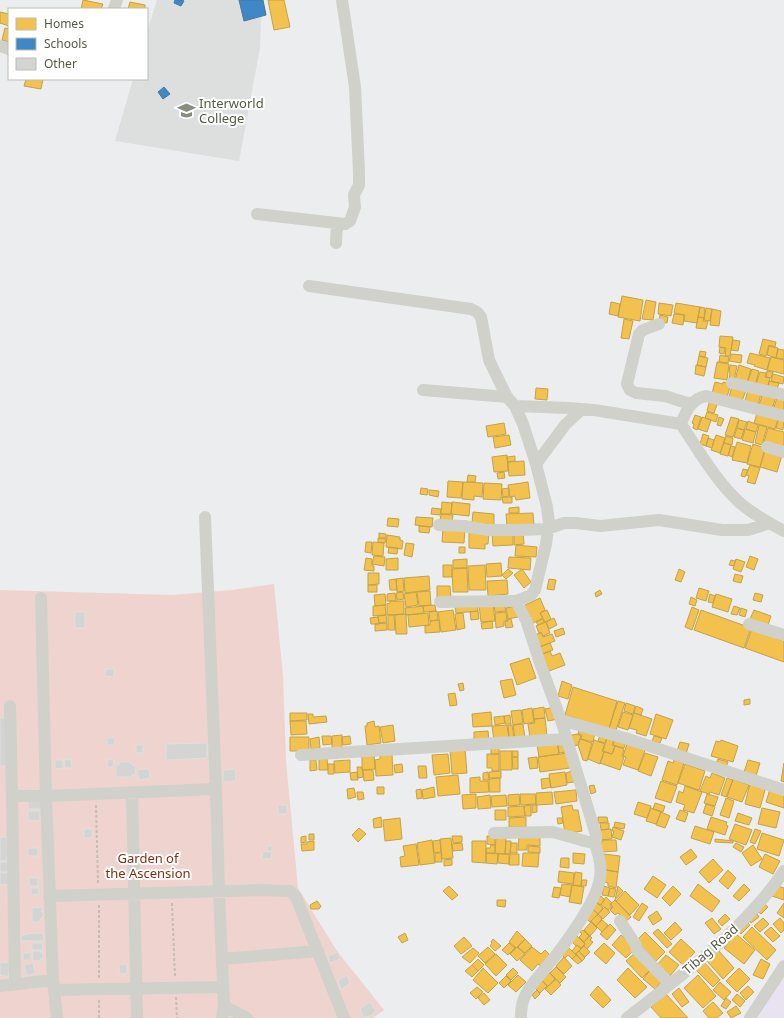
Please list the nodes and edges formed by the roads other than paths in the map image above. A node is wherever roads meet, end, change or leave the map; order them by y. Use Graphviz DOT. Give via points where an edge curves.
graph roads {
  1 [pos="342,0"];
  2 [pos="257,214"];
  3 [pos="337,223"];
  4 [pos="336,243"];
  5 [pos="309,286"];
  6 [pos="659,324"];
  7 [pos="732,383"];
  8 [pos="423,390"];
  9 [pos="784,395"];
  10 [pos="507,397"];
  11 [pos="690,404"];
  12 [pos="515,406"];
  13 [pos="582,409"];
  14 [pos="784,416"];
  15 [pos="681,424"];
  16 [pos="767,447"];
  17 [pos="784,452"];
  18 [pos="536,464"];
  19 [pos="205,517"];
  20 [pos="770,523"];
  21 [pos="439,525"];
  22 [pos="547,529"];
  23 [pos="784,531"];
  24 [pos="41,598"];
  25 [pos="516,601"];
  26 [pos="440,602"];
  27 [pos="750,624"];
  28 [pos="784,635"];
  29 [pos="10,706"];
  30 [pos="561,720"];
  31 [pos="566,738"];
  32 [pos="301,755"];
  33 [pos="216,789"];
  34 [pos="784,790"];
  35 [pos="132,793"];
  36 [pos="12,796"];
  37 [pos="46,796"];
  38 [pos="494,833"];
  39 [pos="594,842"];
  40 [pos="784,871"];
  41 [pos="219,892"];
  42 [pos="134,894"];
  43 [pos="49,896"];
  44 [pos="620,921"];
  45 [pos="318,951"];
  46 [pos="222,959"];
  47 [pos="784,966"];
  48 [pos="16,984"];
  49 [pos="670,984"];
  50 [pos="53,985"];
  51 [pos="0,986"];
  52 [pos="223,987"];
  53 [pos="137,989"];
  54 [pos="223,1012"];
  55 [pos="57,1018"];
  56 [pos="137,1018"];
  57 [pos="247,1018"];
  58 [pos="344,1018"];
  59 [pos="521,1018"];
  60 [pos="627,1018"];
  61 [pos="750,1018"];
  1 -- 3 [label="street" via="355,87 360,172 359,185 354,194 355,207 350,221 345,224"];
  2 -- 3 [label="street"];
  3 -- 4 [label="street"];
  5 -- 10 [label="street" via="478,312 489,360"];
  6 -- 11 [label="street" via="639,334 627,384 630,390 636,393 664,396"];
  7 -- 9 [label="street"];
  8 -- 10 [label="street"];
  10 -- 12 [label="street"];
  11 -- 14 [label="street" via="699,397 706,396"];
  11 -- 15 [label="street"];
  12 -- 13 [label="street"];
  12 -- 18 [label="street"];
  13 -- 15 [label="street"];
  13 -- 18 [label="street" via="565,424"];
  15 -- 20 [label="street" via="718,478 740,503"];
  16 -- 17 [label="street"];
  18 -- 22 [label="street" via="547,507"];
  19 -- 33 [label="street"];
  20 -- 22 [label="street" via="748,530 722,530 659,520 600,526 576,522"];
  20 -- 23 [label="street"];
  21 -- 22 [label="street" via="497,530"];
  22 -- 25 [label="street" via="535,590 531,595"];
  24 -- 37 [label="street"];
  25 -- 26 [label="street"];
  25 -- 30 [label="street" via="526,620"];
  27 -- 28 [label="street"];
  29 -- 36 [label="street"];
  30 -- 31 [label="street"];
  30 -- 34 [label="street"];
  31 -- 32 [label="street"];
  31 -- 39 [label="street" via="596,835"];
  33 -- 35 [label="street"];
  33 -- 41 [label="street"];
  35 -- 37 [label="street"];
  35 -- 42 [label="street"];
  36 -- 37 [label="street"];
  36 -- 48 [label="street"];
  37 -- 43 [label="street"];
  38 -- 39 [label="street" via="553,832"];
  39 -- 59 [label="street" via="600,856 598,889 560,950 526,992 522,1000"];
  40 -- 49 [label="street, Tibag Road" via="764,899 741,922"];
  41 -- 42 [label="street"];
  41 -- 45 [label="street" via="281,890 293,893"];
  41 -- 46 [label="street"];
  42 -- 43 [label="street"];
  42 -- 53 [label="street"];
  43 -- 50 [label="street"];
  44 -- 49 [label="street" via="637,950"];
  45 -- 46 [label="street"];
  45 -- 58 [label="street"];
  46 -- 52 [label="street"];
  47 -- 61 [label="street"];
  48 -- 50 [label="street"];
  48 -- 51 [label="street"];
  49 -- 60 [label="street, Tibag Road"];
  50 -- 53 [label="street"];
  50 -- 55 [label="street"];
  52 -- 53 [label="street"];
  52 -- 54 [label="street"];
  53 -- 56 [label="street"];
  54 -- 57 [label="street"];
}
